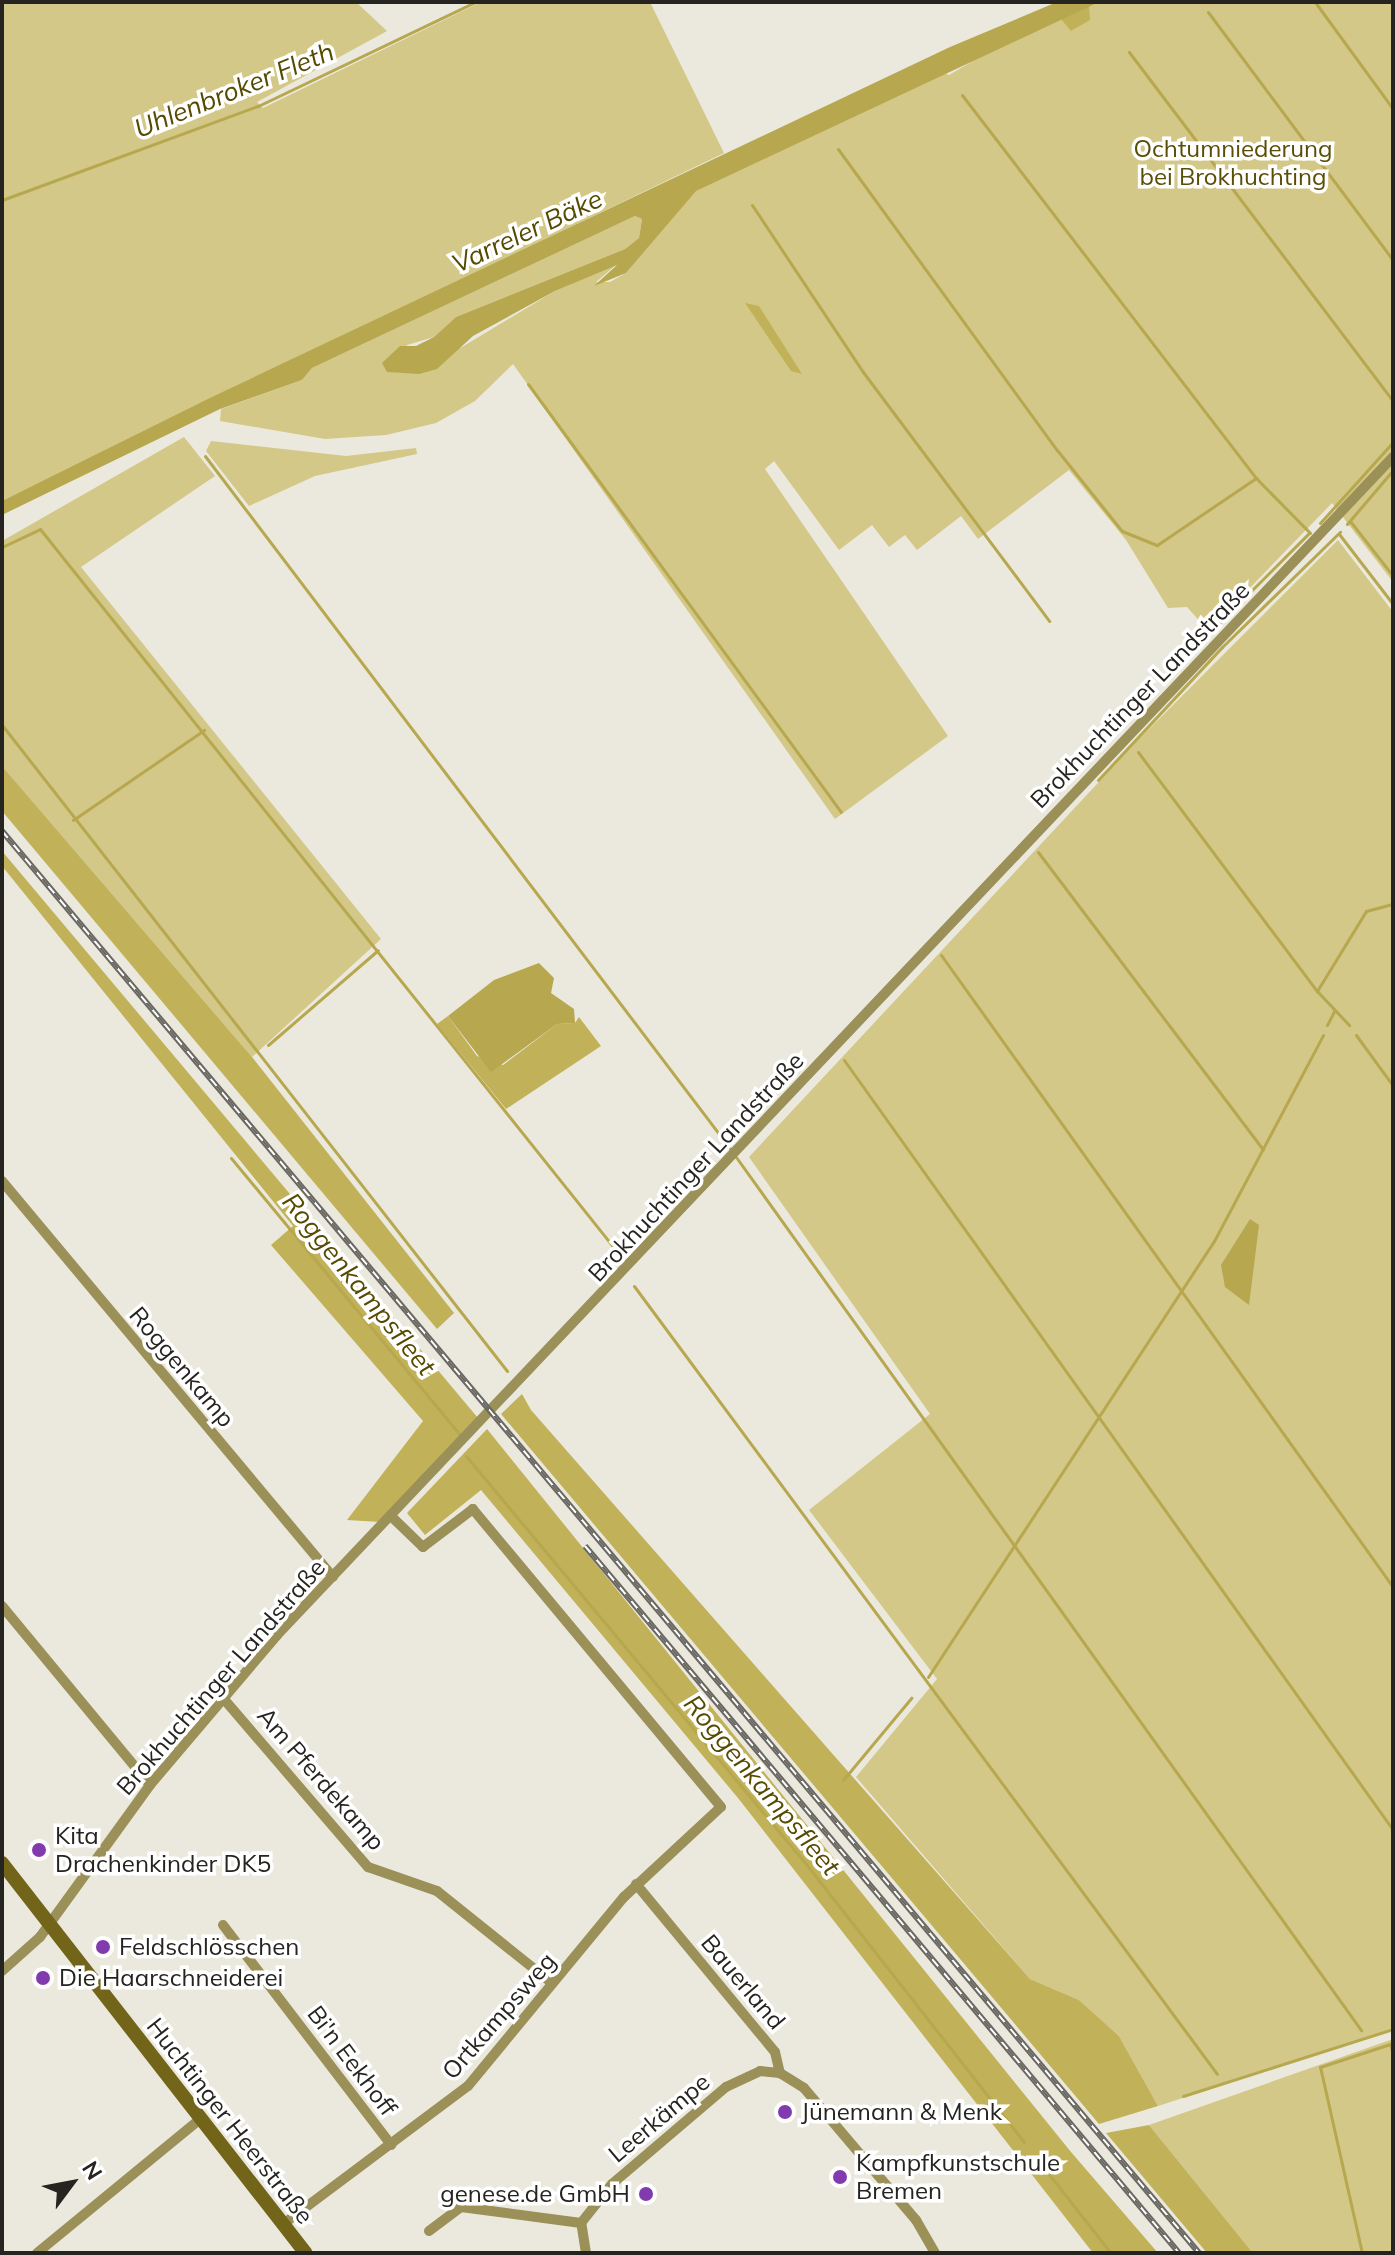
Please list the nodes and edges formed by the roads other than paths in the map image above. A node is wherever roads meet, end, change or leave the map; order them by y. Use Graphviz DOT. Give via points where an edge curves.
graph roads {
  1 [pos="1393,457"];
  2 [pos="2,1181"];
  3 [pos="393,1518"];
  4 [pos="333,1577"];
  5 [pos="2,1606"];
  6 [pos="223,1698"];
  7 [pos="150,1785"];
  8 [pos="2,1863"];
  9 [pos="636,1884"];
  10 [pos="48,1922"];
  11 [pos="223,1925"];
  12 [pos="2,1971"];
  13 [pos="552,1983"];
  14 [pos="780,2073"];
  15 [pos="200,2119"];
  16 [pos="391,2145"];
  17 [pos="581,2223"];
  18 [pos="282,2225"];
  19 [pos="429,2231"];
  20 [pos="37,2253"];
  21 [pos="306,2253"];
  22 [pos="586,2253"];
  23 [pos="935,2253"];
  1 -- 3 [label="street, Brokhuchtinger Landstraße"];
  2 -- 4 [label="street, Roggenkamp"];
  3 -- 4 [label="street, Brokhuchtinger Landstraße"];
  3 -- 9 [label="street, Ortkampsweg" via="423,1547 473,1509 721,1807"];
  4 -- 6 [label="street, Brokhuchtinger Landstraße"];
  5 -- 7 [label="street"];
  6 -- 7 [label="street, Brokhuchtinger Landstraße"];
  6 -- 13 [label="street, Am Pferdekamp" via="368,1867 437,1891"];
  7 -- 10 [label="street, Brokhuchtinger Landstraße"];
  8 -- 10 [label="main road, Huchtinger Heerstraße"];
  9 -- 13 [label="street, Ortkampsweg"];
  9 -- 14 [label="street, Bauerland" via="775,2052"];
  10 -- 12 [label="street, Brokhuchtinger Landstraße" via="40,1937"];
  10 -- 15 [label="main road, Huchtinger Heerstraße"];
  11 -- 16 [label="street, Bi'n Eekhoff"];
  13 -- 16 [label="street, Ortkampsweg" via="478,2077"];
  14 -- 17 [label="street, Leerkämpe" via="760,2071 726,2087 612,2184"];
  14 -- 23 [label="street, Bauerland" via="804,2088 916,2220"];
  15 -- 18 [label="main road, Huchtinger Heerstraße"];
  15 -- 20 [label="street"];
  16 -- 18 [label="street, Ortkampsweg"];
  17 -- 19 [label="street" via="461,2207"];
  17 -- 22 [label="street"];
  18 -- 21 [label="main road, Huchtinger Heerstraße"];
}
